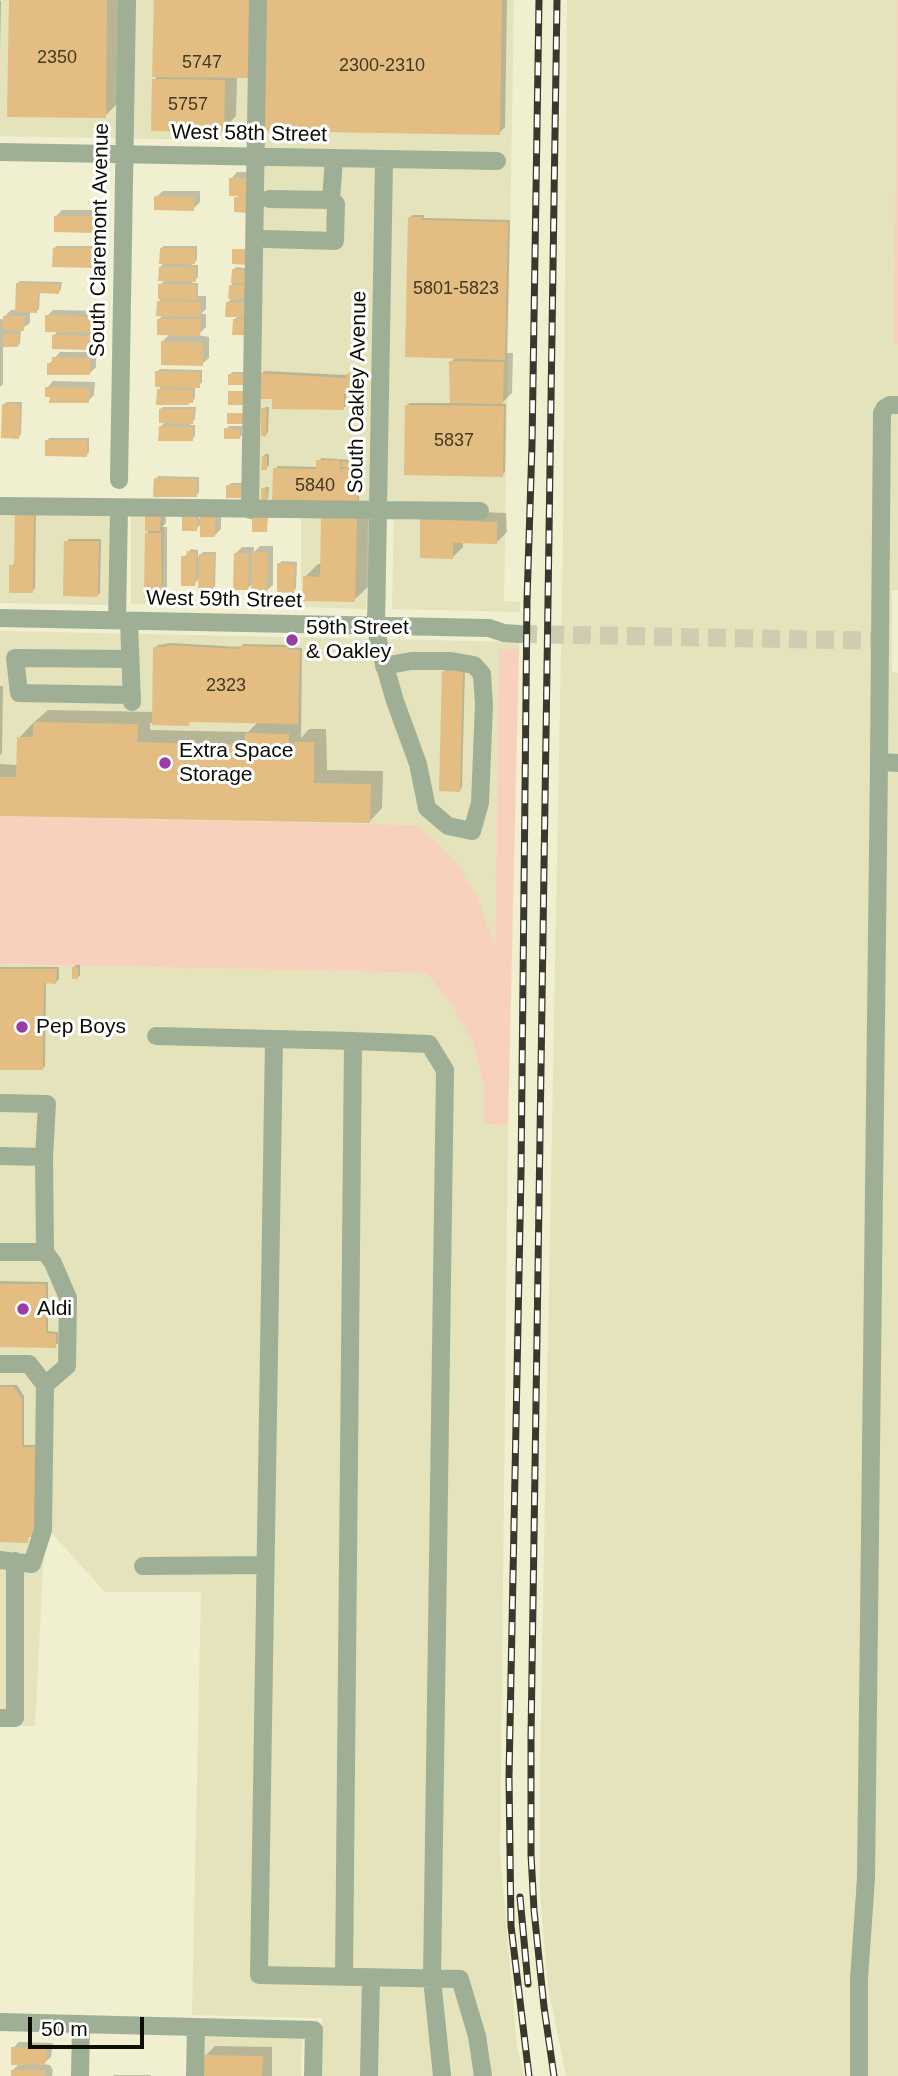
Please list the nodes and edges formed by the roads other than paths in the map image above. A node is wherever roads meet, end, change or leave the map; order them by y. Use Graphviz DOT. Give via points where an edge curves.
graph roads {
  1 [pos="127,0"];
  2 [pos="258,0"];
  3 [pos="0,152"];
  4 [pos="124,154"];
  5 [pos="256,156"];
  6 [pos="334,158"];
  7 [pos="384,160"];
  8 [pos="497,161"];
  9 [pos="269,199"];
  10 [pos="331,200"];
  11 [pos="266,239"];
  12 [pos="898,405"];
  13 [pos="119,480"];
  14 [pos="0,506"];
  15 [pos="119,508"];
  16 [pos="250,510"];
  17 [pos="379,510"];
  18 [pos="480,511"];
  19 [pos="0,618"];
  20 [pos="123,620"];
  21 [pos="376,626"];
  22 [pos="519,628"];
  23 [pos="130,659"];
  24 [pos="384,666"];
  25 [pos="879,762"];
  26 [pos="898,763"];
  27 [pos="156,1036"];
  28 [pos="274,1039"];
  29 [pos="353,1041"];
  30 [pos="0,1103"];
  31 [pos="0,1156"];
  32 [pos="44,1157"];
  33 [pos="0,1252"];
  34 [pos="45,1252"];
  35 [pos="0,1364"];
  36 [pos="45,1385"];
  37 [pos="16,1562"];
  38 [pos="265,1565"];
  39 [pos="142,1566"];
  40 [pos="0,1718"];
  41 [pos="344,1977"];
  42 [pos="371,1978"];
  43 [pos="432,1979"];
  44 [pos="0,2022"];
  45 [pos="81,2024"];
  46 [pos="196,2027"];
  47 [pos="80,2076"];
  48 [pos="195,2076"];
  49 [pos="313,2076"];
  50 [pos="369,2076"];
  51 [pos="442,2076"];
  52 [pos="483,2076"];
  53 [pos="859,2076"];
  1 -- 4 [label="street, South Claremont Avenue"];
  2 -- 5 [label="street"];
  3 -- 4 [label="street, West 58th Street"];
  4 -- 5 [label="street, West 58th Street"];
  4 -- 13 [label="street, South Claremont Avenue"];
  5 -- 6 [label="street, West 58th Street"];
  5 -- 16 [label="street"];
  6 -- 7 [label="street, West 58th Street"];
  6 -- 10 [label="street"];
  7 -- 8 [label="street, West 58th Street"];
  7 -- 17 [label="street, South Oakley Avenue"];
  9 -- 10 [label="street"];
  10 -- 11 [label="street" via="336,204 335,241"];
  12 -- 25 [label="street" via="885,408 882,414"];
  14 -- 15 [label="street"];
  15 -- 16 [label="street"];
  15 -- 20 [label="street"];
  16 -- 17 [label="street"];
  17 -- 18 [label="street"];
  17 -- 21 [label="street, South Oakley Avenue"];
  19 -- 20 [label="street, West 59th Street"];
  20 -- 21 [label="street, West 59th Street"];
  20 -- 23 [label="street"];
  21 -- 22 [label="street, West 59th Street" via="489,628 504,634"];
  21 -- 24 [label="street, South Oakley Avenue"];
  23 -- 23 [label="street" via="15,658 19,693 132,698"];
  24 -- 24 [label="street, South Oakley Avenue" via="418,764 427,808 448,826 472,831 480,803 482,674 474,665 451,661"];
  25 -- 26 [label="street"];
  25 -- 53 [label="street" via="866,1878"];
  27 -- 28 [label="street"];
  28 -- 29 [label="street"];
  28 -- 38 [label="street"];
  29 -- 41 [label="street"];
  29 -- 43 [label="street" via="429,1044 446,1070"];
  30 -- 32 [label="street" via="47,1104"];
  31 -- 32 [label="street"];
  32 -- 34 [label="street"];
  33 -- 34 [label="street"];
  34 -- 36 [label="street" via="68,1298 67,1366"];
  35 -- 36 [label="street" via="29,1364"];
  36 -- 37 [label="street" via="43,1530"];
  37 -- 40 [label="street" via="15,1718"];
  38 -- 39 [label="street"];
  38 -- 41 [label="street" via="259,1975"];
  41 -- 42 [label="street"];
  42 -- 43 [label="street"];
  42 -- 50 [label="street"];
  43 -- 51 [label="street"];
  43 -- 52 [label="street" via="460,1979"];
  44 -- 45 [label="street"];
  45 -- 46 [label="street"];
  45 -- 47 [label="street"];
  46 -- 48 [label="street"];
  46 -- 49 [label="street" via="313,2030"];
}
